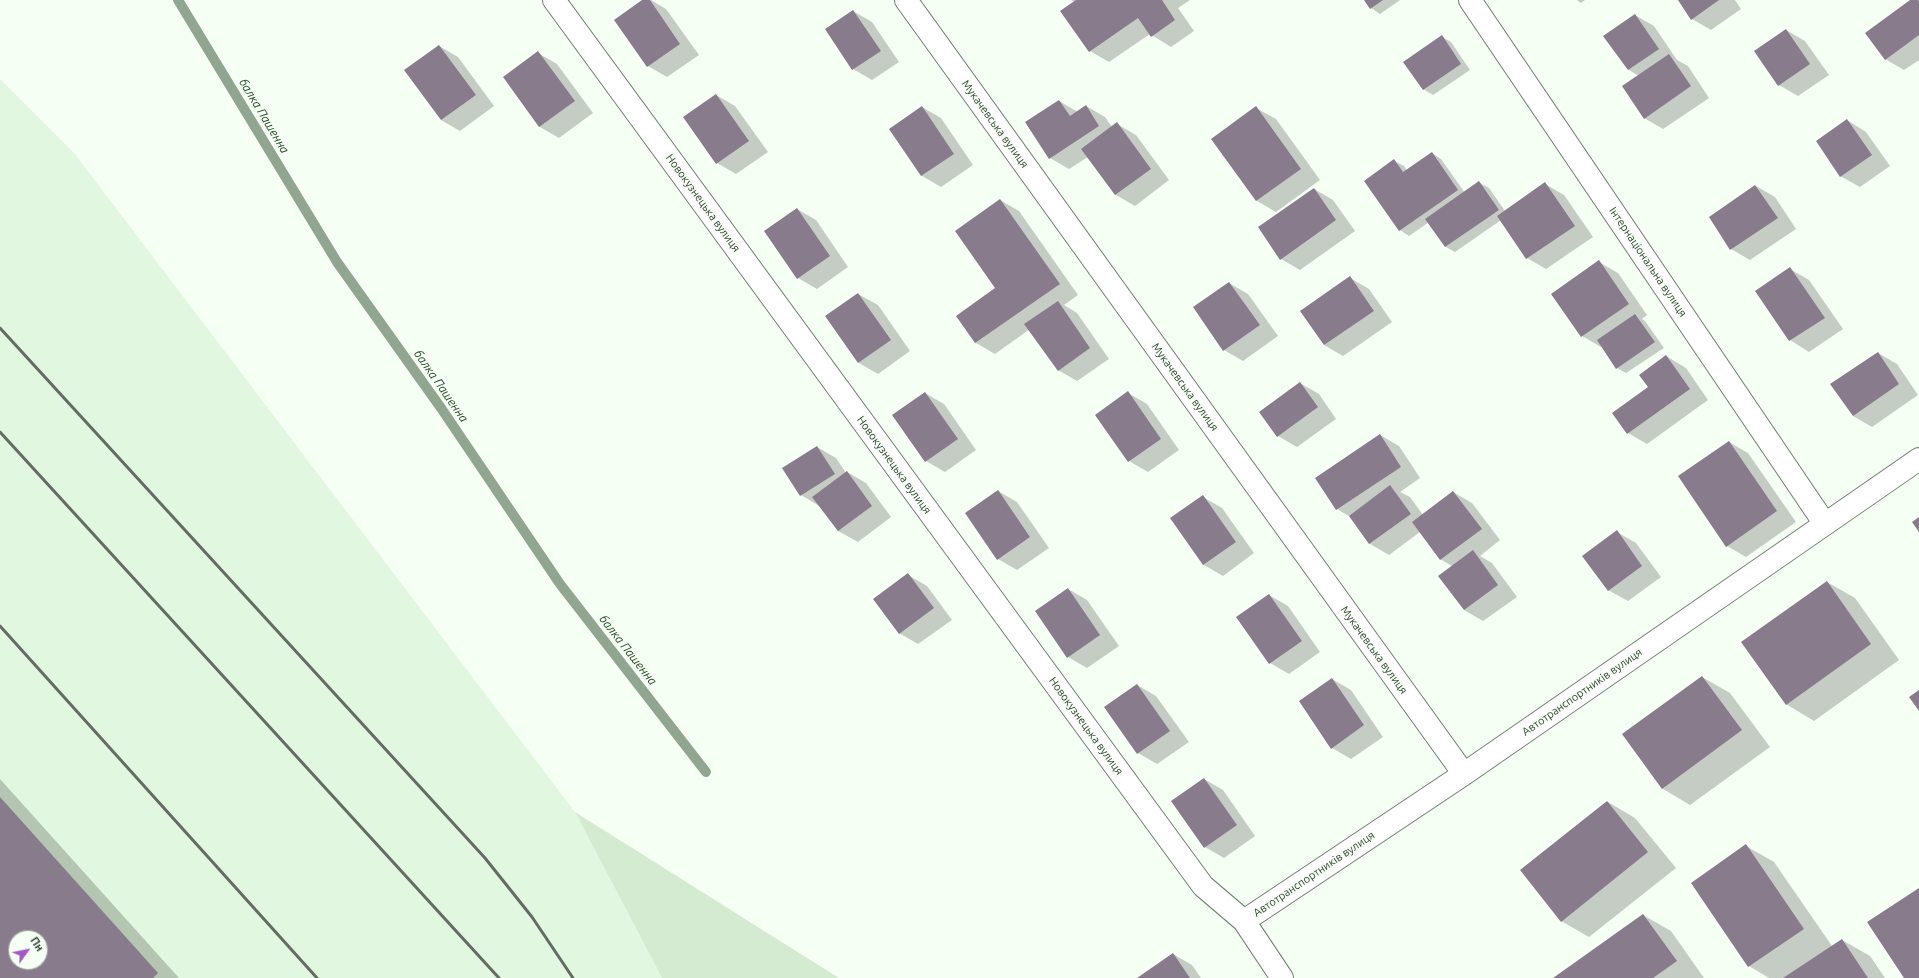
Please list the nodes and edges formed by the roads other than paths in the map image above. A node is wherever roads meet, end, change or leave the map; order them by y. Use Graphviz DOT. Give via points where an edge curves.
graph roads {
  1 [pos="554,0"];
  2 [pos="906,0"];
  3 [pos="1470,0"];
  4 [pos="1919,459"];
  5 [pos="1825,524"];
  6 [pos="1464,774"];
  7 [pos="1244,921"];
  8 [pos="1282,978"];
  1 -- 7 [label="street, Новокузнецька вулиця" via="1203,886"];
  2 -- 6 [label="street, Мукачевська вулиця"];
  3 -- 5 [label="street, Інтернаціональна вулиця"];
  4 -- 5 [label="street, Автотранспортників вулиця"];
  5 -- 6 [label="street, Автотранспортників вулиця"];
  6 -- 7 [label="street, Автотранспортників вулиця"];
  7 -- 8 [label="street, Новокузнецька вулиця"];
}
